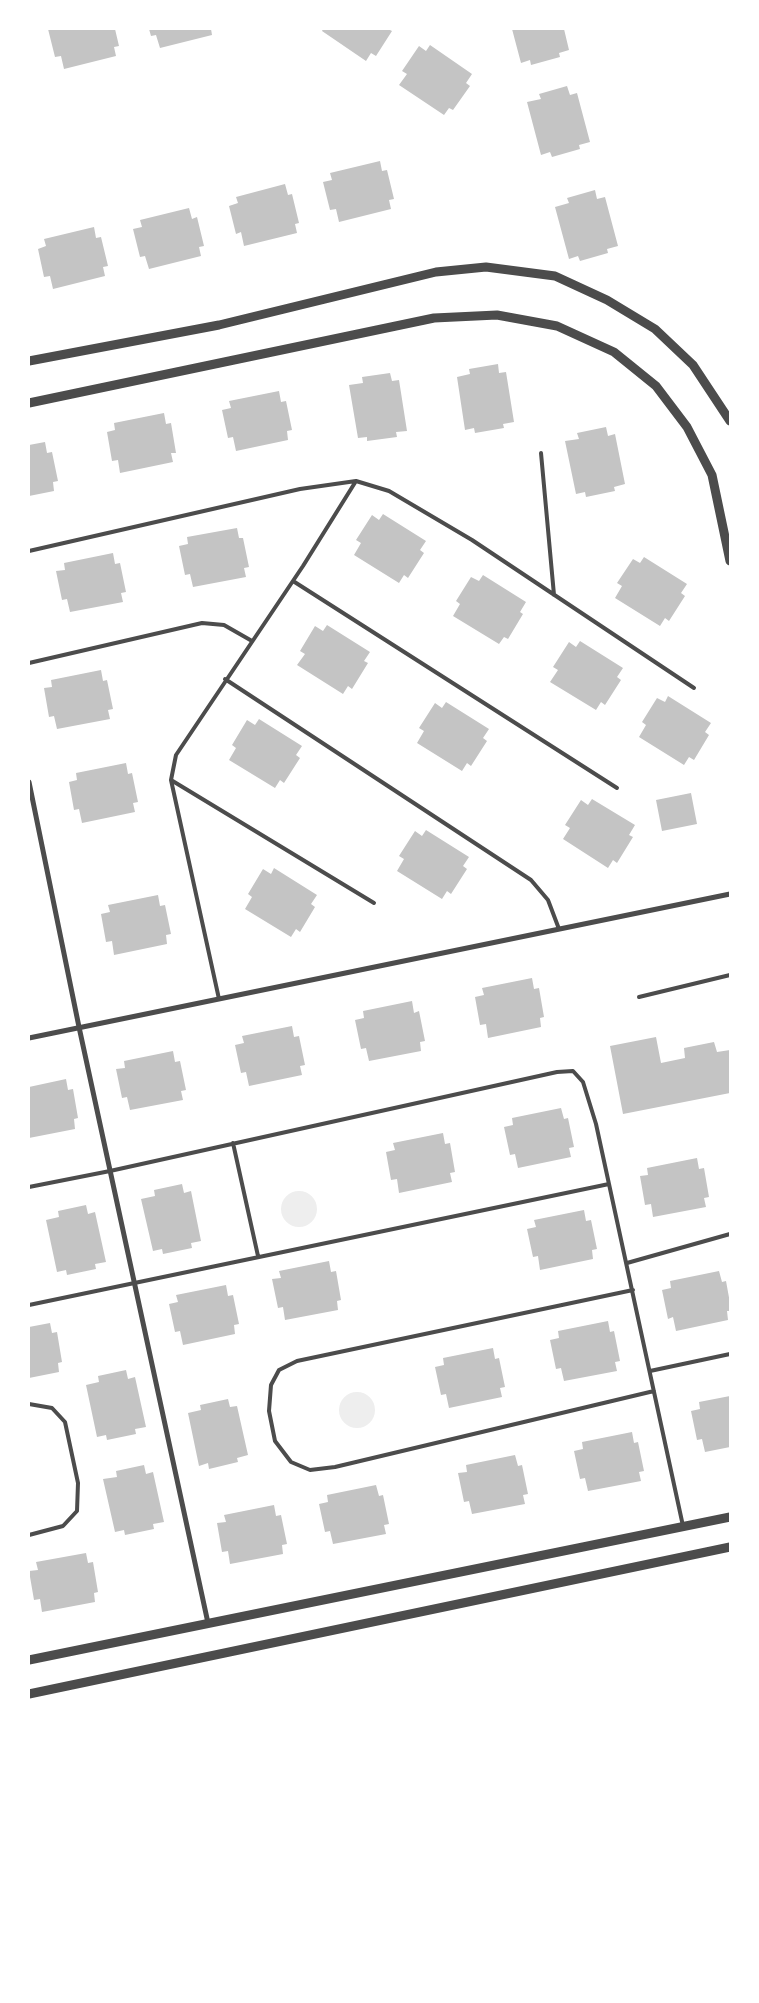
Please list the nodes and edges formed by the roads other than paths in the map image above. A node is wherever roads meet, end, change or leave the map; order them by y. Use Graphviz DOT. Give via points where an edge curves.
graph roads {
  1 [pos="29,361"];
  2 [pos="29,403"];
  3 [pos="730,421"];
  4 [pos="541,453"];
  5 [pos="356,481"];
  6 [pos="29,551"];
  7 [pos="730,562"];
  8 [pos="293,581"];
  9 [pos="554,595"];
  10 [pos="252,641"];
  11 [pos="29,663"];
  12 [pos="225,679"];
  13 [pos="694,688"];
  14 [pos="171,780"];
  15 [pos="29,782"];
  16 [pos="617,788"];
  17 [pos="730,894"];
  18 [pos="374,903"];
  19 [pos="560,929"];
  20 [pos="730,975"];
  21 [pos="639,997"];
  22 [pos="219,999"];
  23 [pos="79,1027"];
  24 [pos="29,1038"];
  25 [pos="233,1144"];
  26 [pos="110,1171"];
  27 [pos="609,1184"];
  28 [pos="29,1187"];
  29 [pos="730,1234"];
  30 [pos="258,1256"];
  31 [pos="627,1263"];
  32 [pos="134,1282"];
  33 [pos="633,1290"];
  34 [pos="29,1305"];
  35 [pos="730,1354"];
  36 [pos="650,1371"];
  37 [pos="654,1391"];
  38 [pos="29,1404"];
  39 [pos="730,1517"];
  40 [pos="683,1526"];
  41 [pos="29,1535"];
  42 [pos="730,1547"];
  43 [pos="208,1623"];
  44 [pos="29,1660"];
  45 [pos="29,1694"];
  1 -- 3 [label="street" via="219,325 436,272 486,267 554,276 607,300 655,329 693,365"];
  2 -- 7 [label="street" via="434,318 497,315 557,326 614,352 656,386 687,427 712,475"];
  4 -- 9 [label="lane"];
  5 -- 6 [label="lane" via="300,489"];
  5 -- 8 [label="lane"];
  5 -- 9 [label="lane" via="389,491 472,540"];
  8 -- 10 [label="lane"];
  8 -- 16 [label="lane"];
  9 -- 13 [label="lane"];
  10 -- 11 [label="lane" via="224,626 202,623"];
  10 -- 12 [label="lane"];
  12 -- 14 [label="lane" via="176,754"];
  12 -- 19 [label="lane" via="531,880 548,900"];
  14 -- 18 [label="lane"];
  14 -- 22 [label="lane"];
  15 -- 23 [label="street"];
  17 -- 19 [label="street"];
  19 -- 22 [label="street"];
  20 -- 21 [label="lane"];
  22 -- 23 [label="street"];
  23 -- 24 [label="street"];
  23 -- 26 [label="street"];
  25 -- 26 [label="lane"];
  25 -- 27 [label="lane" via="573,1071 583,1082 591,1107"];
  25 -- 30 [label="lane"];
  26 -- 28 [label="lane"];
  26 -- 32 [label="street"];
  27 -- 30 [label="lane"];
  27 -- 31 [label="lane"];
  29 -- 31 [label="lane"];
  30 -- 32 [label="lane"];
  31 -- 33 [label="lane"];
  32 -- 34 [label="lane"];
  32 -- 43 [label="street"];
  33 -- 36 [label="lane"];
  33 -- 37 [label="lane" via="297,1361 279,1370 271,1385 270,1411 275,1441 290,1462 310,1470 335,1468"];
  35 -- 36 [label="lane"];
  36 -- 37 [label="lane"];
  37 -- 40 [label="lane"];
  38 -- 41 [label="lane" via="52,1408 65,1422 78,1483 77,1511 63,1526"];
  39 -- 40 [label="street"];
  40 -- 43 [label="street"];
  42 -- 45 [label="street"];
  43 -- 44 [label="street"];
}
